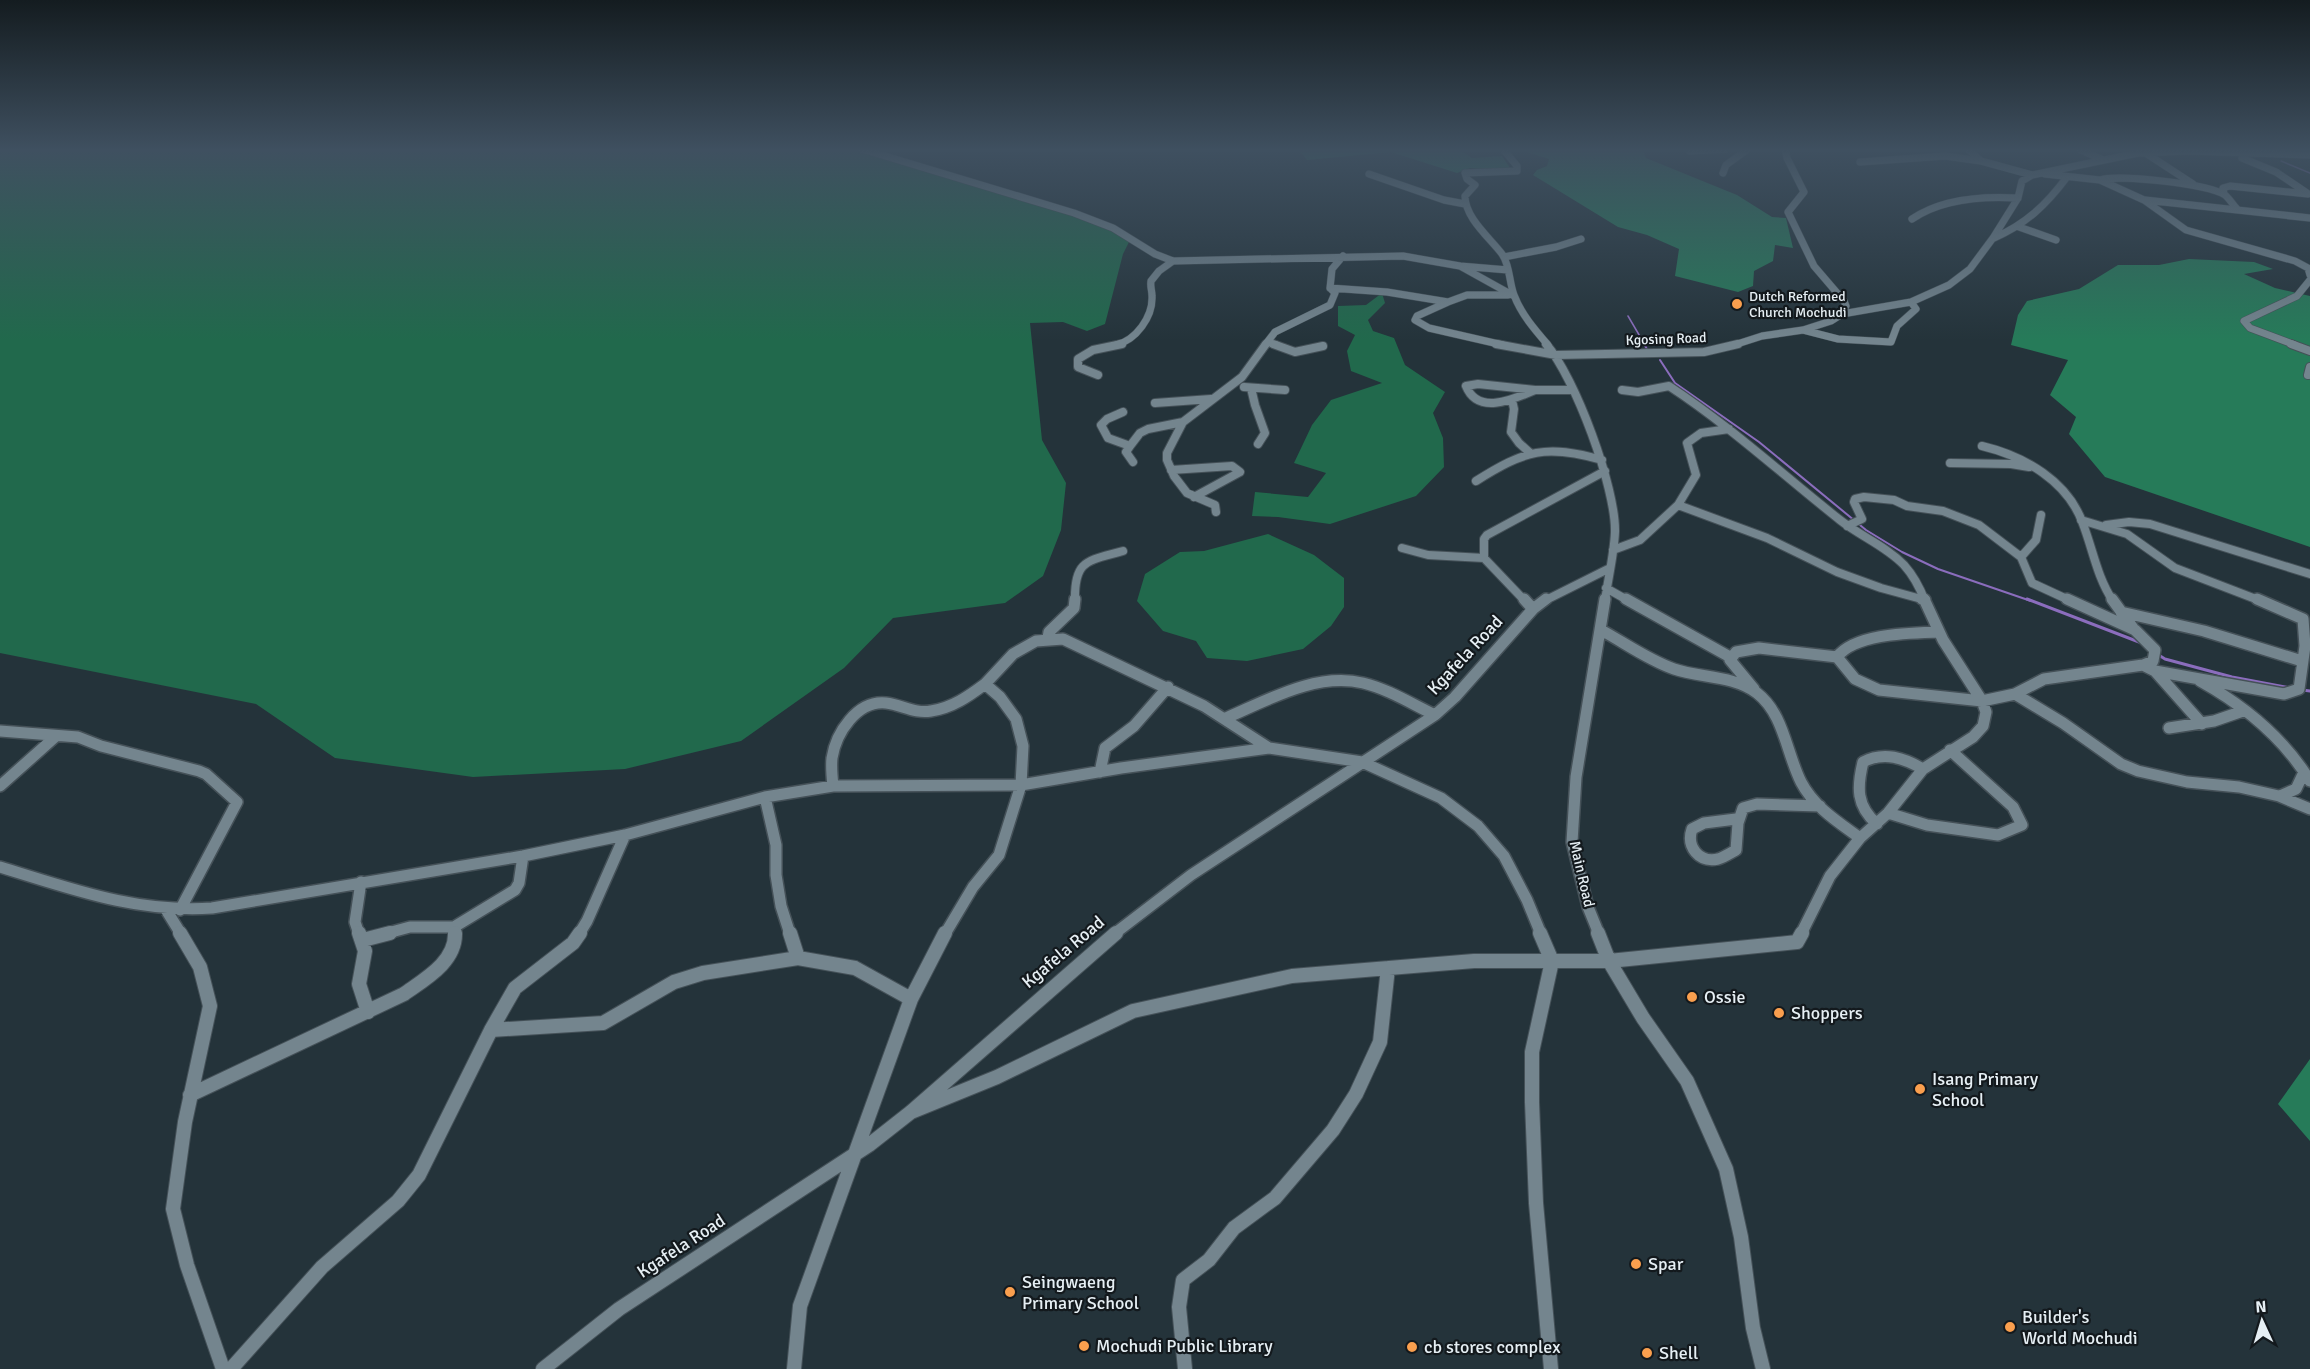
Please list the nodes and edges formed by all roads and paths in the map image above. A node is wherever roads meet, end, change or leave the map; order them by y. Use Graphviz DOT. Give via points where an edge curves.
graph roads {
  1 [pos="1069,213"];
  2 [pos="1471,213"];
  3 [pos="1788,213"];
  4 [pos="1920,213"];
  5 [pos="2009,213"];
  6 [pos="2036,213"];
  7 [pos="2162,213"];
  8 [pos="2269,213"];
  9 [pos="2310,218"];
  10 [pos="1912,219"];
  11 [pos="2019,227"];
  12 [pos="1993,238"];
  13 [pos="1581,239"];
  14 [pos="2056,240"];
  15 [pos="1343,256"];
  16 [pos="1504,257"];
  17 [pos="1173,261"];
  18 [pos="1460,266"];
  19 [pos="1508,270"];
  20 [pos="2310,275"];
  21 [pos="2310,280"];
  22 [pos="1330,288"];
  23 [pos="1514,296"];
  24 [pos="1448,302"];
  25 [pos="1911,302"];
  26 [pos="1842,314"];
  27 [pos="1803,330"];
  28 [pos="1268,342"];
  29 [pos="1323,346"];
  30 [pos="2310,351"];
  31 [pos="1556,356"];
  32 [pos="1098,375"];
  33 [pos="1232,386"];
  34 [pos="1251,388"];
  35 [pos="1285,390"];
  36 [pos="1535,390"];
  37 [pos="1572,390"];
  38 [pos="1622,390"];
  39 [pos="1211,399"];
  40 [pos="1512,400"];
  41 [pos="1155,403"];
  42 [pos="1123,412"];
  43 [pos="1184,422"];
  44 [pos="1729,429"];
  45 [pos="1258,444"];
  46 [pos="1130,446"];
  47 [pos="1982,446"];
  48 [pos="1529,452"];
  49 [pos="1602,460"];
  50 [pos="1133,462"];
  51 [pos="1950,463"];
  52 [pos="2035,468"];
  53 [pos="1172,470"];
  54 [pos="1605,471"];
  55 [pos="1476,481"];
  56 [pos="1194,497"];
  57 [pos="1678,505"];
  58 [pos="1216,512"];
  59 [pos="2041,515"];
  60 [pos="2081,520"];
  61 [pos="1854,523"];
  62 [pos="2103,526"];
  63 [pos="1402,548"];
  64 [pos="1613,550"];
  65 [pos="1123,551"];
  66 [pos="2021,557"];
  67 [pos="1484,558"];
  68 [pos="1608,569"];
  69 [pos="2310,574"];
  70 [pos="1606,588"];
  71 [pos="1925,600"];
  72 [pos="1533,609"];
  73 [pos="2121,612"];
  74 [pos="1602,630"];
  75 [pos="2135,630"];
  76 [pos="1939,632"];
  77 [pos="1048,638"];
  78 [pos="1730,657"];
  79 [pos="1837,657"];
  80 [pos="2302,661"];
  81 [pos="2151,662"];
  82 [pos="2186,675"];
  83 [pos="984,684"];
  84 [pos="1168,687"];
  85 [pos="1756,692"];
  86 [pos="2015,694"];
  87 [pos="1982,701"];
  88 [pos="2243,711"];
  89 [pos="1435,715"];
  90 [pos="1226,718"];
  91 [pos="2202,724"];
  92 [pos="2169,728"];
  93 [pos="0,731"];
  94 [pos="55,737"];
  95 [pos="1269,748"];
  96 [pos="1950,750"];
  97 [pos="1362,762"];
  98 [pos="1923,769"];
  99 [pos="1100,772"];
  100 [pos="2307,776"];
  101 [pos="1021,785"];
  102 [pos="0,786"];
  103 [pos="833,786"];
  104 [pos="2279,796"];
  105 [pos="765,797"];
  106 [pos="1820,806"];
  107 [pos="2310,809"];
  108 [pos="1888,813"];
  109 [pos="1736,819"];
  110 [pos="1877,824"];
  111 [pos="626,835"];
  112 [pos="1860,838"];
  113 [pos="523,856"];
  114 [pos="0,867"];
  115 [pos="361,882"];
  116 [pos="165,908"];
  117 [pos="180,910"];
  118 [pos="454,927"];
  119 [pos="363,940"];
  120 [pos="798,958"];
  121 [pos="1609,961"];
  122 [pos="1552,962"];
  123 [pos="1388,968"];
  124 [pos="911,999"];
  125 [pos="369,1012"];
  126 [pos="491,1030"];
  127 [pos="190,1095"];
  128 [pos="911,1112"];
  129 [pos="856,1154"];
  130 [pos="223,1369"];
  131 [pos="231,1369"];
  132 [pos="543,1369"];
  133 [pos="794,1369"];
  134 [pos="1185,1369"];
  135 [pos="1551,1369"];
  136 [pos="1763,1369"];
  1 -- 17 [label="street" via="1105,224 1156,256"];
  2 -- 16 [label="street"];
  3 -- 26 [label="street" via="1814,266 1844,301"];
  4 -- 10 [label="street"];
  5 -- 12 [label="street, Kgosing Road"];
  6 -- 11 [label="street"];
  7 -- 20 [label="street" via="2186,230 2285,257 2308,268"];
  8 -- 9 [label="street"];
  11 -- 12 [label="street"];
  11 -- 14 [label="street"];
  12 -- 25 [label="street, Kgosing Road" via="1970,269 1948,285"];
  13 -- 16 [label="street"];
  15 -- 17 [label="street"];
  15 -- 18 [label="street" via="1384,255"];
  15 -- 22 [label="street" via="1332,269"];
  16 -- 19 [label="street"];
  17 -- 32 [label="street" via="1150,283 1152,297 1137,334 1123,344 1092,348 1078,359 1078,367"];
  18 -- 19 [label="street"];
  18 -- 23 [label="street"];
  19 -- 23 [label="street"];
  21 -- 30 [label="street" via="2294,299 2244,321 2250,328"];
  22 -- 24 [label="street"];
  22 -- 28 [label="street" via="1335,293 1330,305 1287,324"];
  23 -- 24 [label="street" via="1473,295"];
  23 -- 31 [label="street, Main Road" via="1532,327"];
  24 -- 31 [label="street, Kgosing Road" via="1415,320 1429,328"];
  25 -- 26 [label="street, Kgosing Road"];
  25 -- 27 [label="street" via="1916,309 1897,326 1891,342 1838,339"];
  26 -- 27 [label="street, Kgosing Road"];
  27 -- 31 [label="street, Kgosing Road" via="1762,336 1704,352"];
  28 -- 29 [label="street" via="1295,352"];
  28 -- 33 [label="street"];
  31 -- 37 [label="street, Main Road"];
  33 -- 34 [label="street"];
  33 -- 39 [label="street"];
  34 -- 35 [label="street"];
  34 -- 45 [label="street" via="1252,403 1265,433"];
  36 -- 37 [label="street"];
  36 -- 40 [label="street"];
  36 -- 40 [label="street" via="1485,384 1466,386 1468,393 1483,402"];
  37 -- 49 [label="street, Main Road"];
  38 -- 44 [label="street" via="1638,392 1670,386"];
  39 -- 41 [label="street"];
  39 -- 43 [label="street"];
  40 -- 48 [label="street" via="1514,416 1510,430"];
  42 -- 46 [label="street" via="1101,425 1111,441"];
  43 -- 46 [label="street" via="1148,429"];
  43 -- 53 [label="street" via="1167,453"];
  44 -- 57 [label="street" via="1696,434 1687,443 1697,472"];
  44 -- 61 [label="street" via="1756,444"];
  46 -- 50 [label="street" via="1126,452"];
  47 -- 52 [label="street" via="2006,452"];
  48 -- 49 [label="street" via="1569,450"];
  48 -- 55 [label="street" via="1508,460"];
  49 -- 54 [label="street, Main Road"];
  51 -- 52 [label="street"];
  52 -- 60 [label="street" via="2066,494"];
  53 -- 56 [label="street" via="1182,489"];
  53 -- 56 [label="street" via="1232,466 1239,470 1236,476"];
  54 -- 64 [label="street, Main Road" via="1615,530"];
  54 -- 67 [label="street" via="1487,535"];
  56 -- 58 [label="street" via="1215,505"];
  57 -- 64 [label="street" via="1640,540"];
  57 -- 71 [label="street" via="1767,538 1837,572"];
  59 -- 66 [label="street" via="2036,540"];
  60 -- 62 [label="street"];
  60 -- 73 [label="street" via="2101,580"];
  61 -- 66 [label="street" via="1855,499 1894,500 1907,506 1943,511 1979,525"];
  61 -- 71 [label="street" via="1901,562"];
  62 -- 69 [label="street" via="2151,524"];
  62 -- 80 [label="street" via="2131,536 2175,568 2301,617 2305,638"];
  63 -- 67 [label="street" via="1428,555"];
  64 -- 68 [label="street, Main Road"];
  65 -- 77 [label="street" via="1088,563 1078,571 1074,608 1049,632"];
  66 -- 75 [label="street" via="2032,583"];
  67 -- 72 [label="street"];
  68 -- 70 [label="street, Main Road"];
  68 -- 72 [label="street, Kgafela Road"];
  70 -- 74 [label="street, Main Road"];
  70 -- 78 [label="street"];
  71 -- 76 [label="street"];
  72 -- 89 [label="street, Kgafela Road"];
  73 -- 75 [label="street"];
  73 -- 80 [label="street" via="2216,634"];
  74 -- 85 [label="street" via="1674,669"];
  74 -- 121 [label="street, Main Road" via="1576,777 1572,842 1588,907"];
  75 -- 81 [label="street"];
  76 -- 79 [label="street" via="1870,640 1845,647"];
  76 -- 87 [label="street"];
  77 -- 83 [label="street" via="1036,640 1013,654"];
  77 -- 84 [label="street" via="1063,639"];
  78 -- 79 [label="street" via="1753,649"];
  78 -- 85 [label="street"];
  79 -- 87 [label="street" via="1855,679 1879,690"];
  80 -- 82 [label="street" via="2299,689 2284,694"];
  81 -- 82 [label="street"];
  81 -- 86 [label="street" via="2044,680"];
  81 -- 91 [label="street"];
  82 -- 88 [label="street" via="2210,686"];
  83 -- 101 [label="street" via="1000,697 1016,719 1023,746"];
  83 -- 103 [label="street" via="939,710 921,712 880,703 866,707 849,721 838,738 832,759"];
  84 -- 90 [label="street"];
  84 -- 99 [label="street" via="1134,726 1105,748"];
  85 -- 106 [label="street" via="1776,716 1798,773"];
  86 -- 87 [label="street"];
  86 -- 104 [label="street" via="2121,764 2138,771 2187,783 2239,787"];
  87 -- 96 [label="street" via="1986,712 1983,726 1973,737"];
  88 -- 91 [label="street"];
  88 -- 100 [label="street" via="2294,756"];
  89 -- 90 [label="street" via="1362,683 1342,681 1299,689"];
  89 -- 97 [label="street, Kgafela Road"];
  90 -- 95 [label="street"];
  91 -- 92 [label="street"];
  93 -- 94 [label="street"];
  94 -- 102 [label="street"];
  94 -- 117 [label="street" via="78,736 97,745 199,771 237,802"];
  95 -- 97 [label="street"];
  95 -- 99 [label="street"];
  96 -- 98 [label="street"];
  96 -- 108 [label="street" via="2013,807 2022,825 1998,835 1927,825"];
  97 -- 122 [label="street" via="1441,798 1478,826 1504,856"];
  97 -- 128 [label="street, Kgafela Road" via="1191,875 1098,946"];
  98 -- 108 [label="street"];
  98 -- 110 [label="street" via="1886,756 1863,762 1858,795 1865,815"];
  99 -- 101 [label="street"];
  100 -- 104 [label="street" via="2291,795"];
  101 -- 103 [label="street"];
  101 -- 124 [label="street" via="999,855 951,922"];
  103 -- 105 [label="street"];
  104 -- 107 [label="street"];
  105 -- 111 [label="street"];
  105 -- 120 [label="street" via="776,845 781,906"];
  106 -- 109 [label="street" via="1757,804 1743,808"];
  106 -- 112 [label="street"];
  108 -- 110 [label="street"];
  109 -- 109 [label="street" via="1736,850 1720,859 1711,859 1702,858 1690,847 1688,837 1692,828"];
  110 -- 112 [label="street"];
  111 -- 113 [label="street"];
  111 -- 126 [label="street" via="573,943 515,988"];
  112 -- 121 [label="street" via="1830,876 1797,942"];
  113 -- 115 [label="street"];
  113 -- 118 [label="street" via="515,890"];
  114 -- 116 [label="street" via="107,900"];
  115 -- 117 [label="street"];
  115 -- 119 [label="street" via="355,922"];
  116 -- 117 [label="street"];
  116 -- 127 [label="street" via="209,990 210,1006"];
  118 -- 119 [label="street" via="410,927"];
  118 -- 125 [label="street" via="452,951 437,967 404,994"];
  119 -- 125 [label="street" via="359,984"];
  120 -- 124 [label="street" via="855,968"];
  120 -- 126 [label="street" via="703,973 674,982 603,1023"];
  121 -- 122 [label="street"];
  121 -- 136 [label="street, Main Road" via="1687,1081 1726,1169"];
  122 -- 123 [label="street" via="1474,961"];
  122 -- 135 [label="street" via="1533,1052 1532,1092 1536,1203"];
  123 -- 128 [label="street" via="1292,976 1133,1011 998,1077"];
  123 -- 134 [label="street" via="1380,1042 1356,1094 1333,1130 1275,1198 1234,1228 1209,1260 1183,1280 1179,1307"];
  124 -- 129 [label="street"];
  125 -- 127 [label="street"];
  126 -- 131 [label="street" via="419,1174 381,1217 322,1267"];
  127 -- 130 [label="street" via="173,1209 187,1265"];
  128 -- 129 [label="street, Kgafela Road"];
  129 -- 132 [label="street, Kgafela Road" via="619,1309"];
  129 -- 133 [label="street" via="800,1306"];
}
